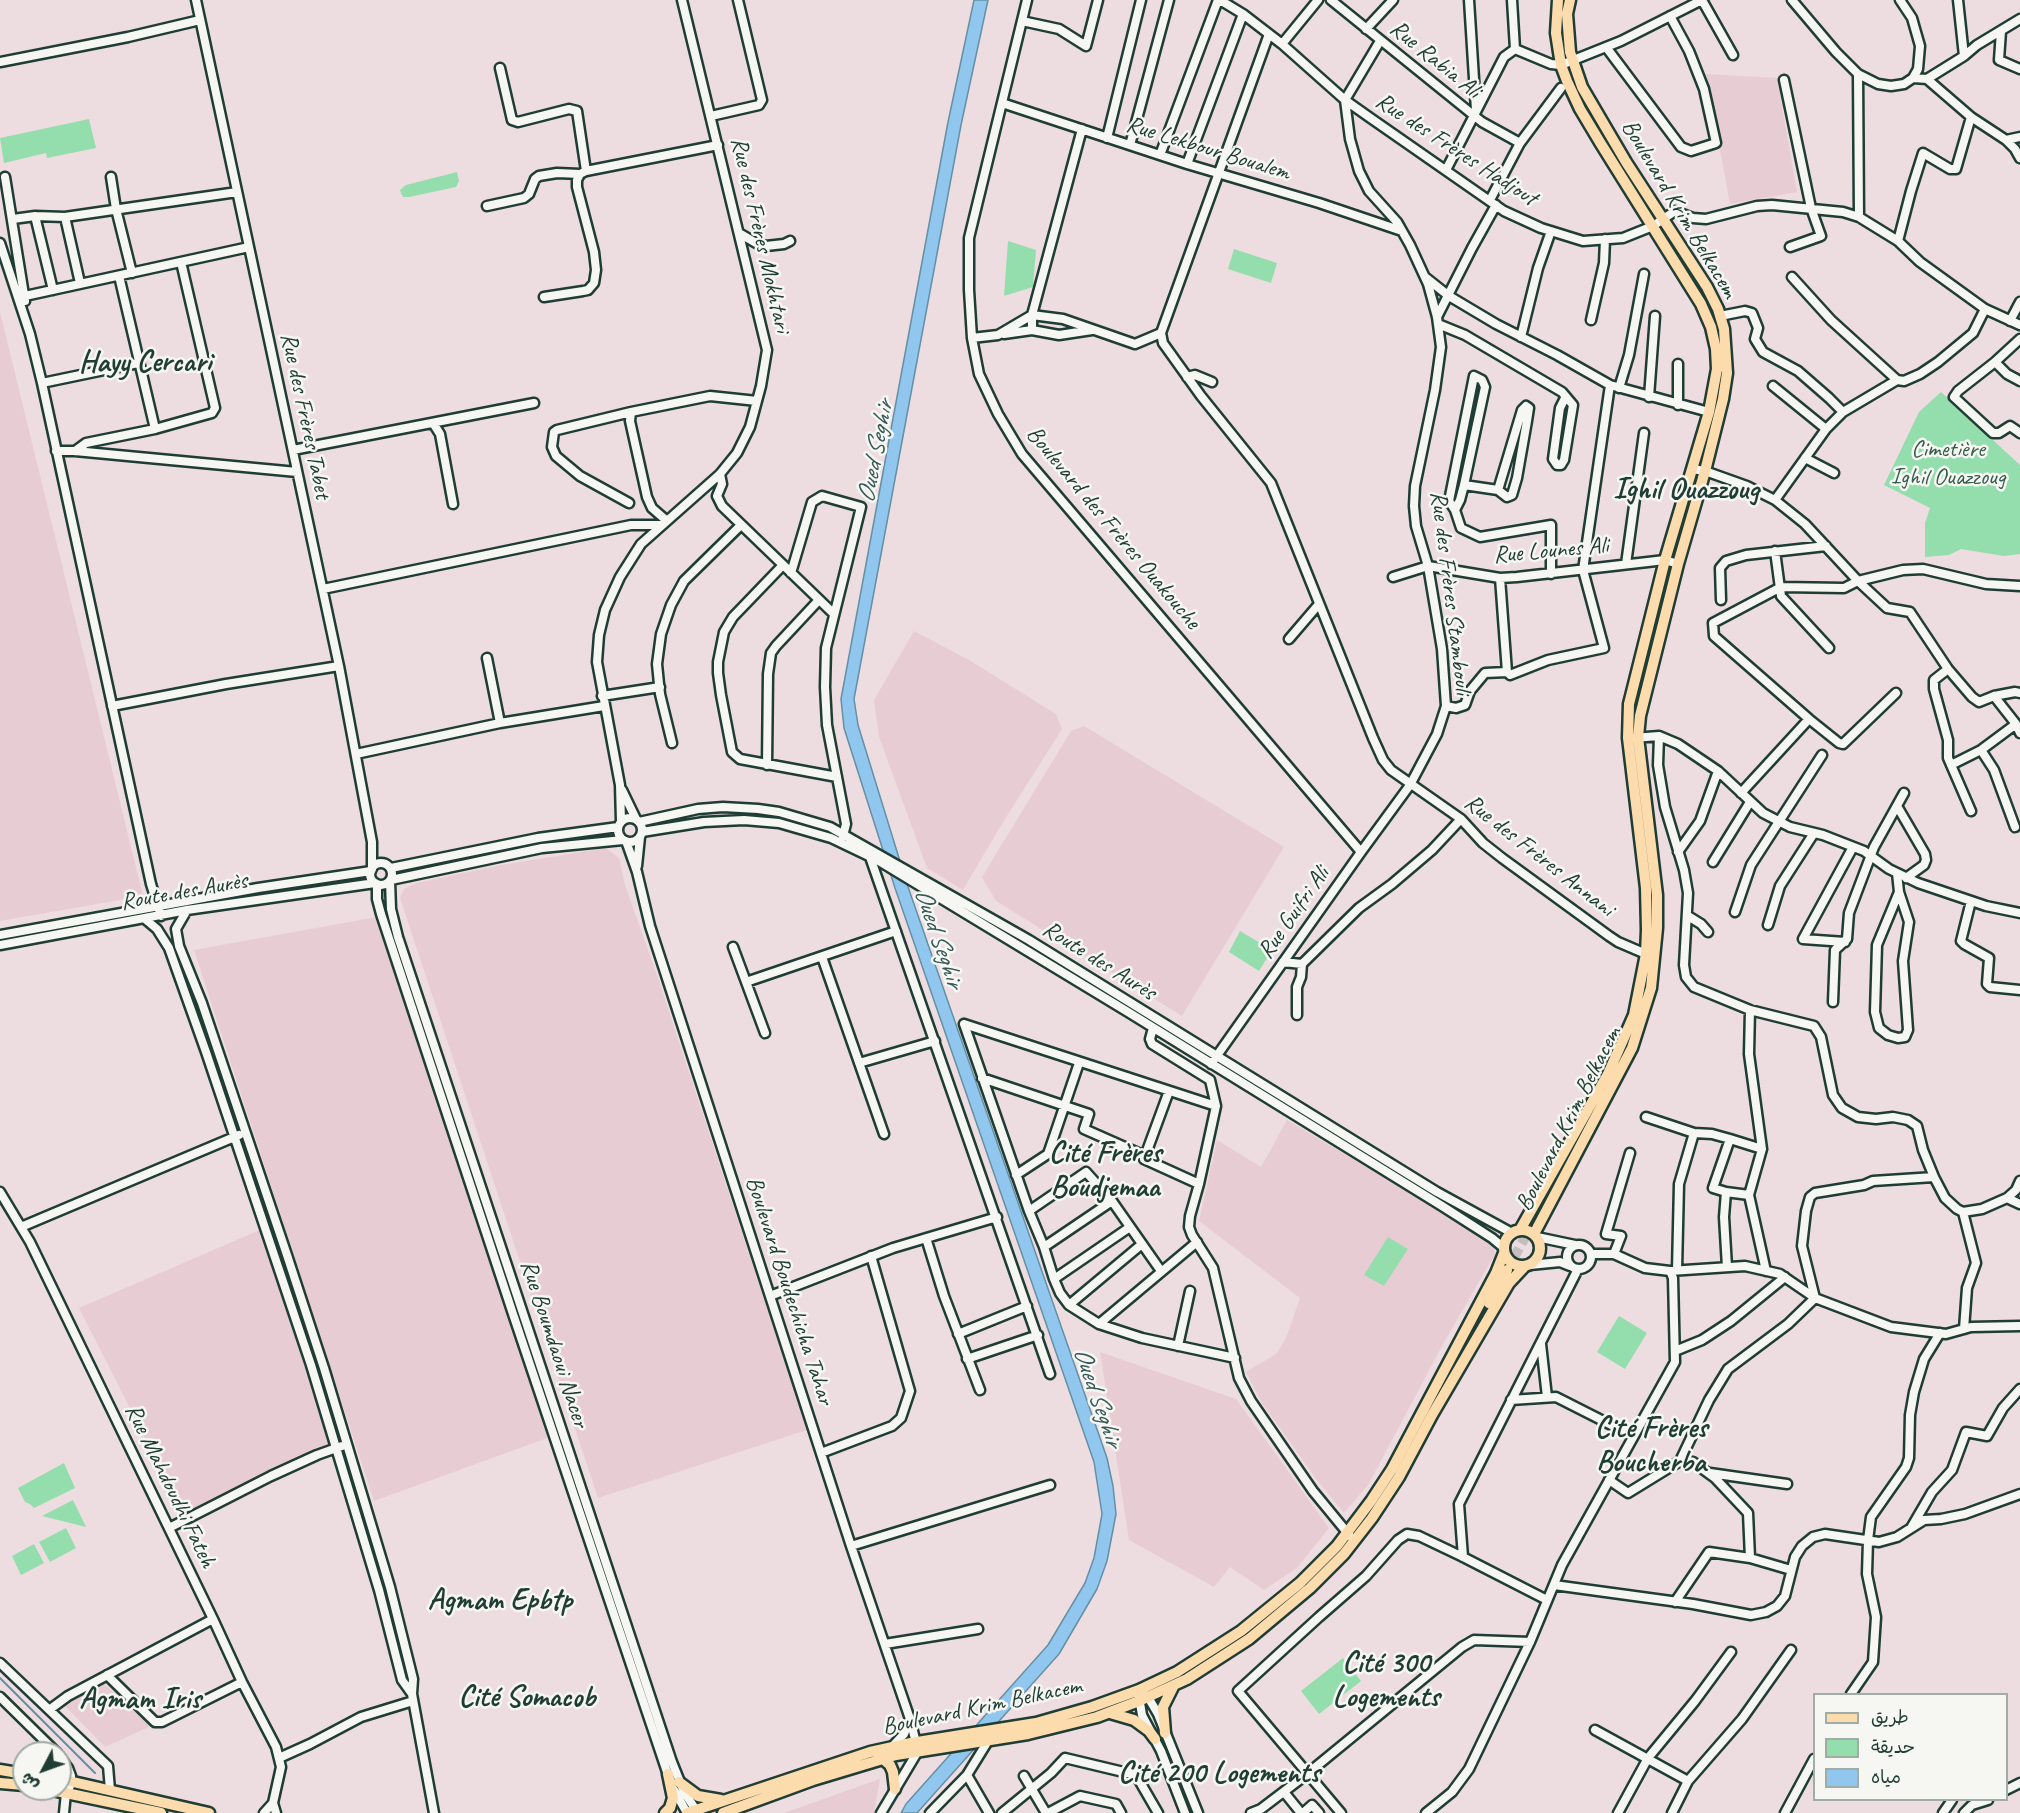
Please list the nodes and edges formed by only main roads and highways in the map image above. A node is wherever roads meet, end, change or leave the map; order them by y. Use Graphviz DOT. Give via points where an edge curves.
graph roads {
  1 [pos="1558,0"];
  2 [pos="1570,0"];
  3 [pos="1658,222"];
  4 [pos="1633,738"];
  5 [pos="1612,1078"];
  6 [pos="1534,1221"];
  7 [pos="1516,1232"];
  8 [pos="1535,1235"];
  9 [pos="1504,1250"];
  10 [pos="1527,1266"];
  11 [pos="1507,1270"];
  12 [pos="1428,1413"];
  13 [pos="1350,1536"];
  14 [pos="1174,1684"];
  15 [pos="1142,1696"];
  16 [pos="1107,1713"];
  17 [pos="991,1735"];
  18 [pos="924,1745"];
  19 [pos="883,1759"];
  20 [pos="668,1774"];
  21 [pos="72,1781"];
  22 [pos="679,1782"];
  23 [pos="895,1789"];
  24 [pos="72,1794"];
  25 [pos="724,1800"];
  26 [pos="193,1811"];
  27 [pos="691,1812"];
  28 [pos="161,1813"];
  29 [pos="209,1813"];
  30 [pos="665,1813"];
  31 [pos="723,1813"];
  1 -- 3 [label="main road, Boulevard Krim Belkacem" via="1556,33 1561,65 1580,109"];
  2 -- 3 [label="main road, Boulevard Krim Belkacem" via="1567,14 1572,61 1582,87"];
  3 -- 4 [label="main road, Boulevard Krim Belkacem" via="1711,327 1717,369 1709,412 1665,560 1629,704"];
  3 -- 4 [label="main road, Boulevard Krim Belkacem" via="1707,287 1720,316 1727,373 1705,471"];
  4 -- 5 [label="main road, Boulevard Krim Belkacem" via="1646,888 1646,954 1634,1015"];
  4 -- 5 [label="main road, Boulevard Krim Belkacem" via="1656,877 1656,939 1652,988 1632,1048"];
  5 -- 6 [label="main road"];
  5 -- 7 [label="main road, Boulevard Krim Belkacem"];
  5 -- 8 [label="main road, Boulevard Krim Belkacem"];
  7 -- 8 [label="main road" via="1526,1230"];
  7 -- 9 [label="main road" via="1505,1241"];
  8 -- 10 [label="main road" via="1540,1254"];
  9 -- 10 [label="main road" via="1514,1265"];
  9 -- 12 [label="main road, Boulevard Krim Belkacem"];
  10 -- 12 [label="main road, Boulevard Krim Belkacem" via="1509,1283"];
  11 -- 12 [label="main road"];
  12 -- 13 [label="main road, Boulevard Krim Belkacem"];
  13 -- 14 [label="main road, Boulevard Krim Belkacem" via="1344,1554 1276,1618 1249,1640"];
  13 -- 15 [label="main road, Boulevard Krim Belkacem" via="1264,1614"];
  14 -- 15 [label="main road, Boulevard Krim Belkacem"];
  14 -- 16 [label="main road" via="1163,1707 1160,1736 1134,1720"];
  15 -- 16 [label="main road, Boulevard Krim Belkacem"];
  15 -- 17 [label="main road, Boulevard Krim Belkacem"];
  16 -- 17 [label="main road, Boulevard Krim Belkacem" via="1066,1725"];
  17 -- 18 [label="main road, Boulevard Krim Belkacem"];
  18 -- 19 [label="main road, Boulevard Krim Belkacem"];
  18 -- 25 [label="main road, Boulevard Krim Belkacem" via="850,1757"];
  19 -- 23 [label="main road" via="893,1772"];
  19 -- 31 [label="main road, Boulevard Krim Belkacem"];
  20 -- 30 [label="main road" via="673,1798"];
  21 -- 26 [label="main road"];
  22 -- 25 [label="main road" via="698,1796"];
  24 -- 28 [label="main road"];
  25 -- 27 [label="main road, Boulevard Krim Belkacem"];
  26 -- 29 [label="main road"];
}
